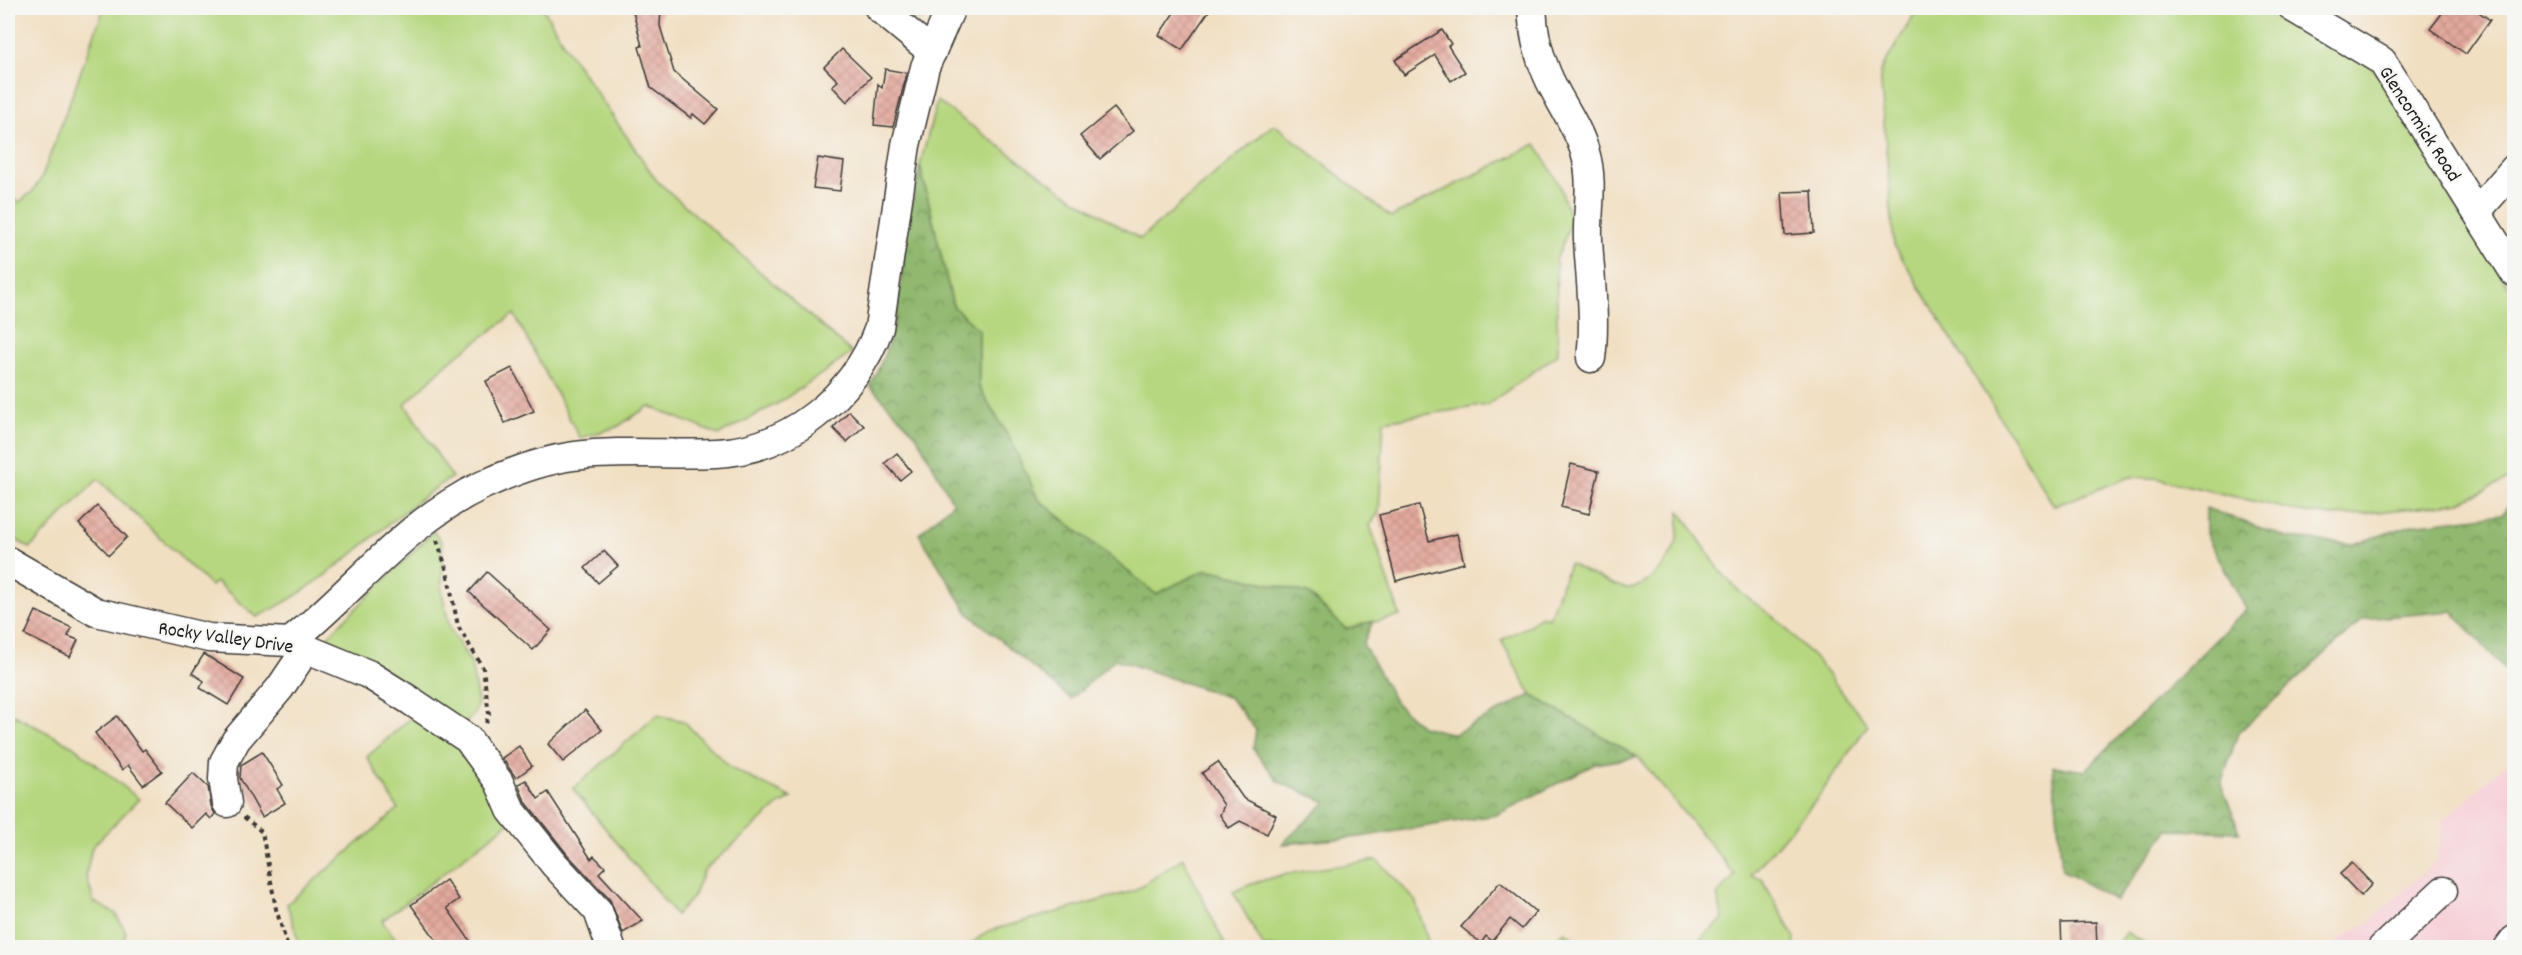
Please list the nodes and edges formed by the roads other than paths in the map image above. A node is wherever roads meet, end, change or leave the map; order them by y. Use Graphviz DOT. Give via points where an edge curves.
graph roads {
  1 [pos="879,8"];
  2 [pos="951,8"];
  3 [pos="1532,8"];
  4 [pos="2293,8"];
  5 [pos="932,52"];
  6 [pos="2514,169"];
  7 [pos="2478,210"];
  8 [pos="2514,272"];
  9 [pos="1591,358"];
  10 [pos="8,561"];
  11 [pos="298,645"];
  12 [pos="227,803"];
  13 [pos="2443,891"];
  14 [pos="2514,940"];
  15 [pos="2389,946"];
  16 [pos="611,948"];
  17 [pos="2508,948"];
  1 -- 5 [label="street"];
  2 -- 5 [label="street"];
  3 -- 9 [label="street" via="1546,73 1585,152 1591,184"];
  4 -- 7 [label="street, Glencormick Road" via="2382,61"];
  5 -- 11 [label="street" via="904,156 879,328 864,363 824,408 793,432 755,448 717,453 612,453 558,460 484,485 420,523 322,616"];
  6 -- 7 [label="street"];
  7 -- 8 [label="street, Glencormick Road"];
  10 -- 11 [label="street, Rocky Valley Drive" via="96,612 209,638"];
  11 -- 12 [label="street" via="280,688 236,740 224,762"];
  11 -- 16 [label="street, Rocky Valley Drive" via="368,674 468,739 499,782 511,810 597,911"];
  13 -- 15 [label="street"];
  14 -- 17 [label="street"];
}
